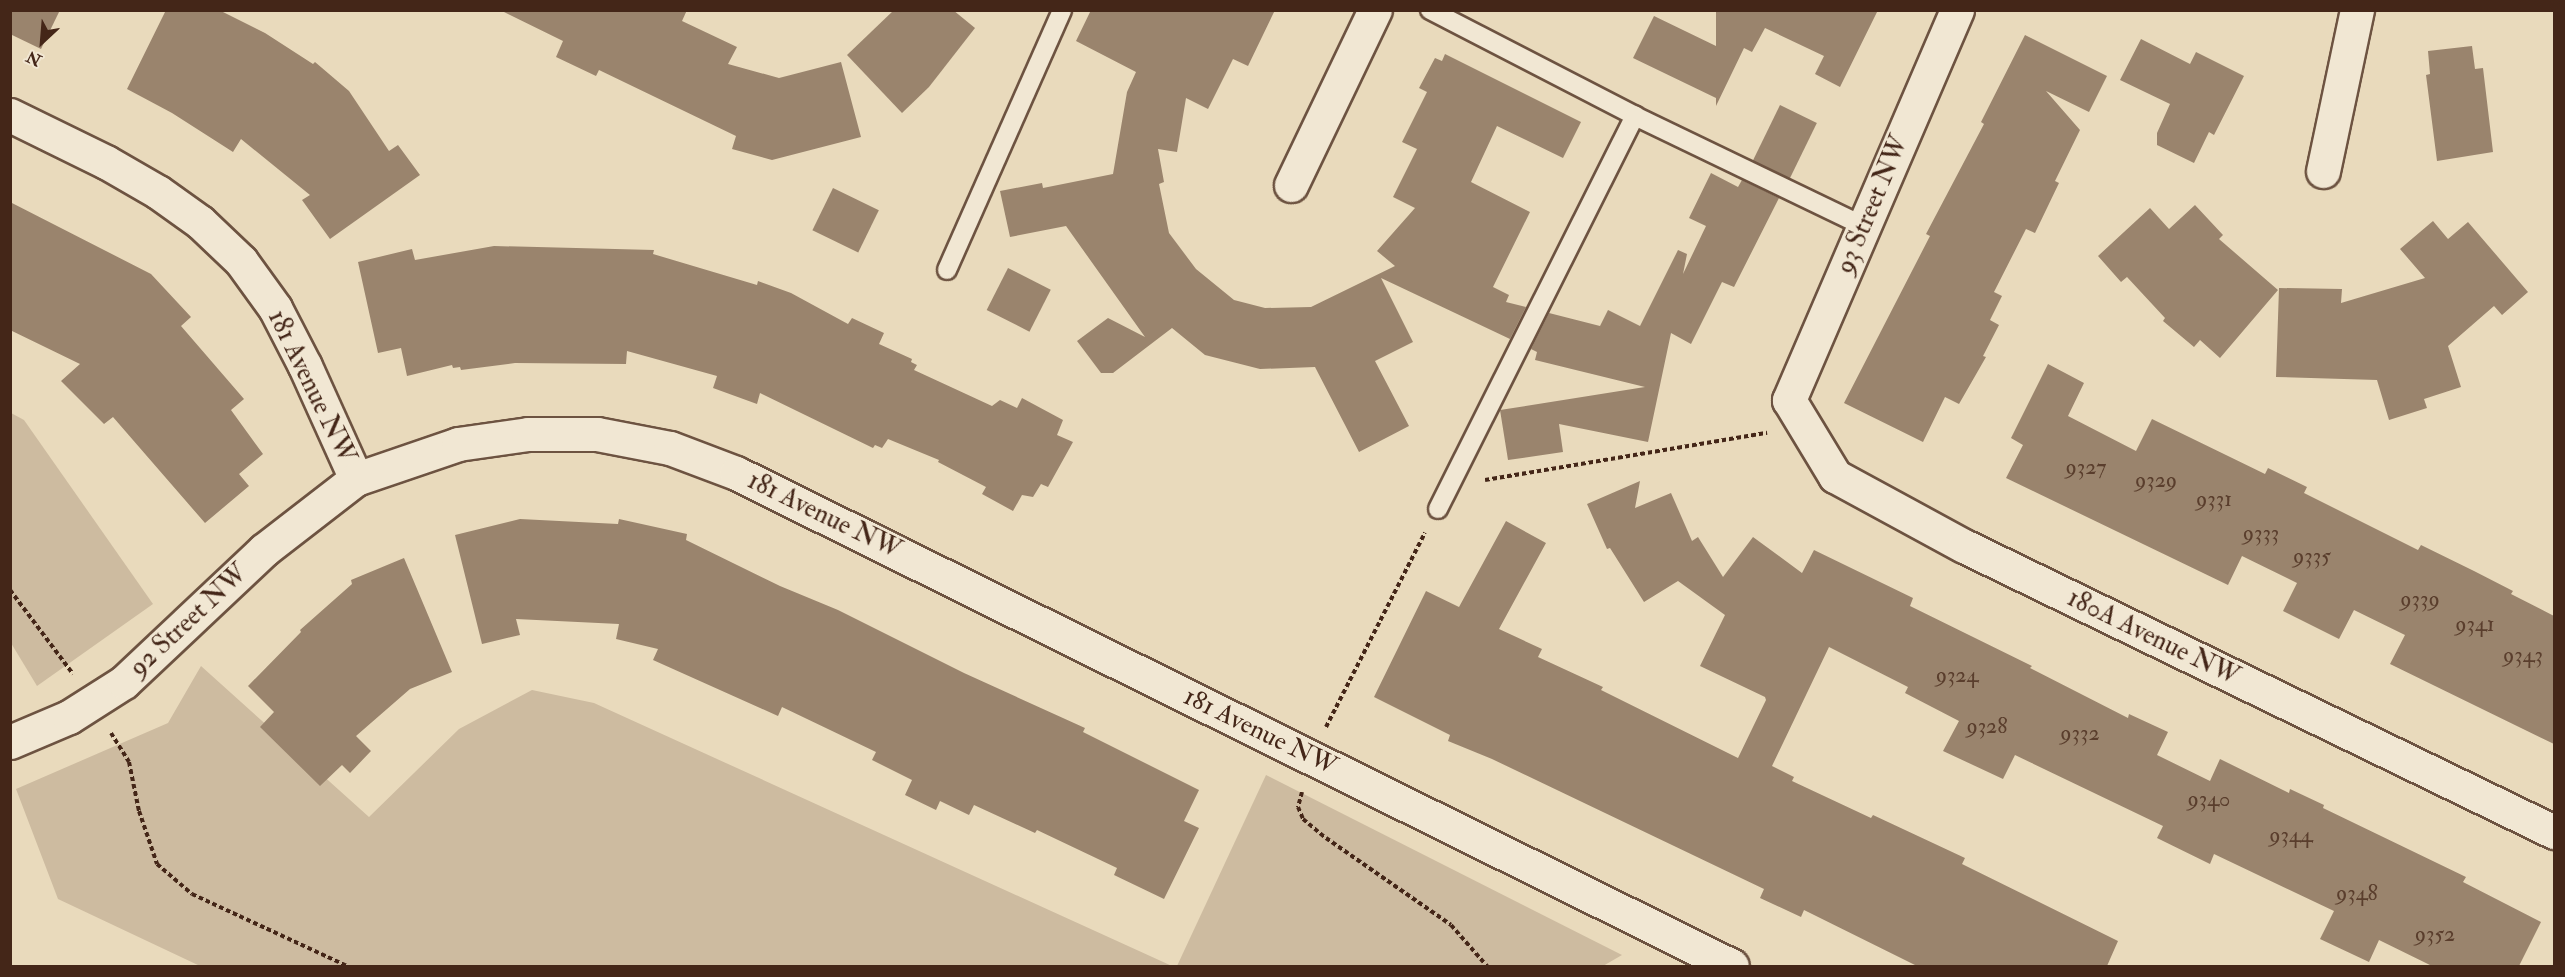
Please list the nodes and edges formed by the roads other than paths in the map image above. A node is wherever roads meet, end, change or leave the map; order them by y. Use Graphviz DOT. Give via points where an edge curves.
graph roads {
  1 [pos="1062,10"];
  2 [pos="1376,10"];
  3 [pos="1430,10"];
  4 [pos="1957,10"];
  5 [pos="2357,10"];
  6 [pos="10,115"];
  7 [pos="1635,116"];
  8 [pos="2324,171"];
  9 [pos="1291,185"];
  10 [pos="1864,226"];
  11 [pos="947,270"];
  12 [pos="1797,414"];
  13 [pos="356,479"];
  14 [pos="1438,509"];
  15 [pos="10,742"];
  16 [pos="2554,832"];
  17 [pos="1732,966"];
  1 -- 11 [label="lane"];
  2 -- 9 [label="street"];
  3 -- 7 [label="lane"];
  4 -- 10 [label="street, 93 Street NW"];
  5 -- 8 [label="street"];
  6 -- 13 [label="street, 181 Avenue NW" via="158,192 200,222 241,261 275,308"];
  7 -- 10 [label="lane"];
  7 -- 14 [label="lane"];
  10 -- 12 [label="street, 93 Street NW"];
  12 -- 16 [label="street, 180A Avenue NW" via="1835,476 1845,482 1964,546"];
  13 -- 15 [label="street, 92 Street NW" via="264,550 124,682 69,717"];
  13 -- 17 [label="street, 181 Avenue NW" via="458,444 528,434 597,434 670,448 736,473"];
}
